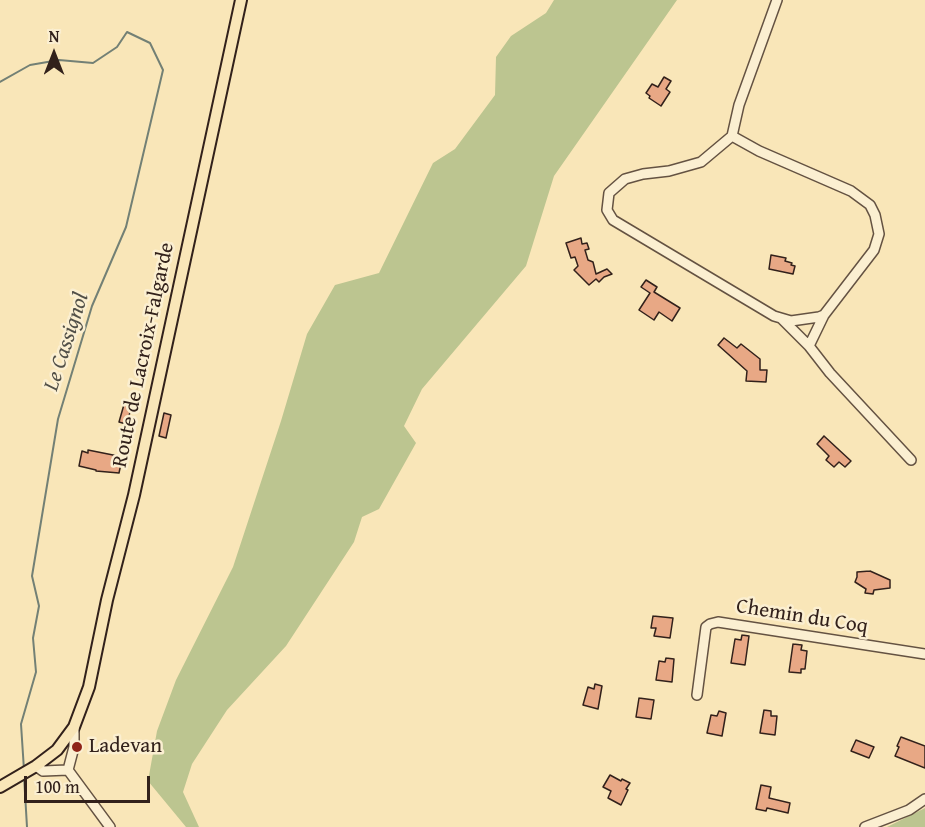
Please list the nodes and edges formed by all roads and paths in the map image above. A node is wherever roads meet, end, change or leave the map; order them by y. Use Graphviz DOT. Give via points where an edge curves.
graph roads {
  1 [pos="241,0"];
  2 [pos="777,0"];
  3 [pos="732,135"];
  4 [pos="824,315"];
  5 [pos="782,319"];
  6 [pos="809,346"];
  7 [pos="911,460"];
  8 [pos="925,654"];
  9 [pos="697,695"];
  10 [pos="74,727"];
  11 [pos="34,767"];
  12 [pos="68,770"];
  13 [pos="0,787"];
  14 [pos="925,799"];
  15 [pos="110,827"];
  16 [pos="865,827"];
  1 -- 10 [label="main road, Route de Lacroix-Falgarde" via="134,495 97,655"];
  2 -- 3 [label="street"];
  3 -- 4 [label="street" via="851,191 870,205 875,214 879,234 874,250"];
  3 -- 5 [label="street" via="701,162 625,179 609,193 607,210 613,220"];
  4 -- 5 [label="street" via="810,320"];
  4 -- 6 [label="street"];
  5 -- 6 [label="street"];
  6 -- 7 [label="street"];
  8 -- 9 [label="street, Chemin du Coq" via="718,622 706,627"];
  10 -- 11 [label="main road, Route de Lacroix-Falgarde" via="57,750"];
  10 -- 12 [label="street"];
  11 -- 12 [label="street" via="43,771"];
  11 -- 13 [label="main road, Route de Lacroix-Falgarde"];
  12 -- 15 [label="street"];
  14 -- 16 [label="street" via="909,810"];
}
